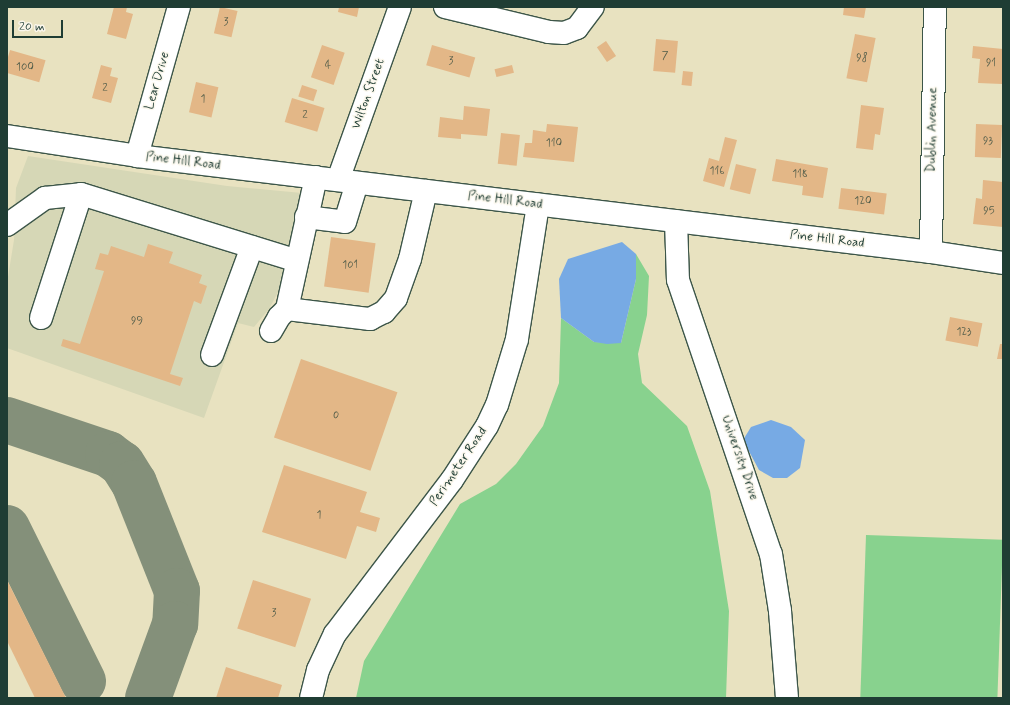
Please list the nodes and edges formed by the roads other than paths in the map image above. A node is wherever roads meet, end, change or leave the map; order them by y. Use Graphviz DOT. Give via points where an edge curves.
graph roads {
  1 [pos="179,7"];
  2 [pos="400,7"];
  3 [pos="445,7"];
  4 [pos="593,7"];
  5 [pos="935,7"];
  6 [pos="7,136"];
  7 [pos="137,156"];
  8 [pos="316,177"];
  9 [pos="348,182"];
  10 [pos="426,191"];
  11 [pos="81,194"];
  12 [pos="538,205"];
  13 [pos="306,217"];
  14 [pos="676,221"];
  15 [pos="7,225"];
  16 [pos="252,247"];
  17 [pos="931,252"];
  18 [pos="297,261"];
  19 [pos="1003,263"];
  20 [pos="287,309"];
  21 [pos="41,318"];
  22 [pos="271,331"];
  23 [pos="212,355"];
  24 [pos="310,698"];
  25 [pos="788,698"];
  1 -- 7 [label="street, Lear Drive"];
  2 -- 9 [label="street, Wilton Street"];
  3 -- 4 [label="street" via="549,32 564,33 577,28"];
  5 -- 17 [label="street, Dublin Avenue"];
  6 -- 7 [label="street, Pine Hill Road"];
  7 -- 8 [label="street, Pine Hill Road"];
  8 -- 9 [label="street, Pine Hill Road"];
  8 -- 13 [label="street"];
  9 -- 10 [label="street, Pine Hill Road"];
  9 -- 13 [label="street, Wilton Street" via="345,222"];
  10 -- 12 [label="street, Pine Hill Road"];
  10 -- 20 [label="street" via="410,259 396,298 384,312 370,319"];
  11 -- 15 [label="street" via="45,198"];
  11 -- 16 [label="street"];
  11 -- 21 [label="street"];
  12 -- 14 [label="street, Pine Hill Road"];
  12 -- 24 [label="street, Perimeter Road" via="517,339 494,412 452,480 335,634 318,670"];
  13 -- 18 [label="street"];
  14 -- 17 [label="street, Pine Hill Road"];
  14 -- 25 [label="street, University Drive" via="678,280 771,554 780,611"];
  16 -- 18 [label="street"];
  16 -- 23 [label="street"];
  17 -- 19 [label="street, Pine Hill Road"];
  18 -- 20 [label="street"];
  20 -- 22 [label="street"];
}
